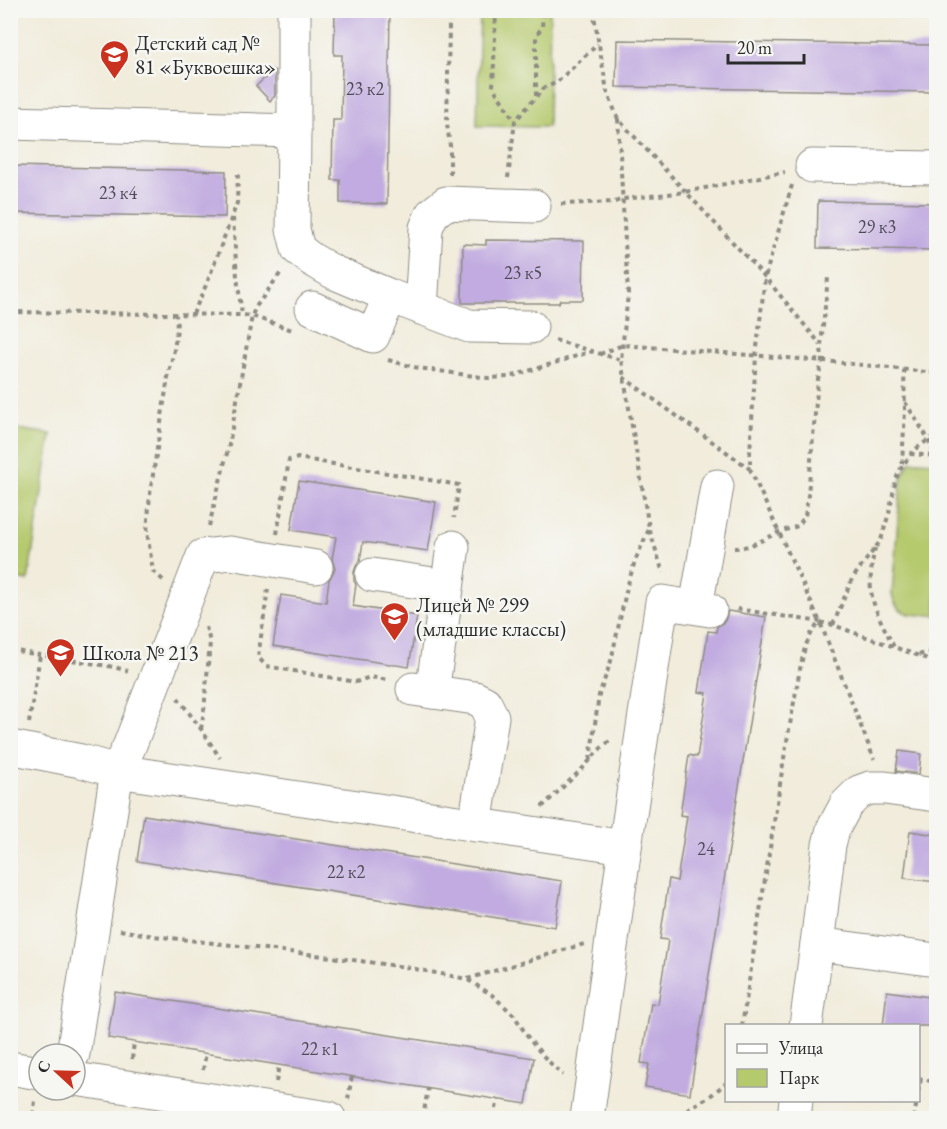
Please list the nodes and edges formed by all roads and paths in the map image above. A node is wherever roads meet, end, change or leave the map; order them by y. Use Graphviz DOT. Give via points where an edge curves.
graph roads {
  1 [pos="294,10"];
  2 [pos="450,10"];
  3 [pos="496,10"];
  4 [pos="541,10"];
  5 [pos="593,10"];
  6 [pos="599,43"];
  7 [pos="536,97"];
  8 [pos="618,119"];
  9 [pos="515,121"];
  10 [pos="10,123"];
  11 [pos="294,130"];
  12 [pos="805,167"];
  13 [pos="936,168"];
  14 [pos="238,173"];
  15 [pos="685,192"];
  16 [pos="623,199"];
  17 [pos="446,204"];
  18 [pos="520,205"];
  19 [pos="233,214"];
  20 [pos="298,249"];
  21 [pos="765,277"];
  22 [pos="828,278"];
  23 [pos="390,296"];
  24 [pos="421,308"];
  25 [pos="10,312"];
  26 [pos="193,314"];
  27 [pos="176,315"];
  28 [pos="242,315"];
  29 [pos="252,316"];
  30 [pos="303,320"];
  31 [pos="531,327"];
  32 [pos="622,345"];
  33 [pos="821,345"];
  34 [pos="593,351"];
  35 [pos="600,354"];
  36 [pos="756,356"];
  37 [pos="386,360"];
  38 [pos="621,360"];
  39 [pos="822,361"];
  40 [pos="904,370"];
  41 [pos="936,373"];
  42 [pos="623,376"];
  43 [pos="905,401"];
  44 [pos="936,434"];
  45 [pos="928,440"];
  46 [pos="910,454"];
  47 [pos="935,456"];
  48 [pos="902,465"];
  49 [pos="750,469"];
  50 [pos="717,486"];
  51 [pos="649,528"];
  52 [pos="780,532"];
  53 [pos="453,547"];
  54 [pos="875,548"];
  55 [pos="706,549"];
  56 [pos="203,556"];
  57 [pos="316,567"];
  58 [pos="372,575"];
  59 [pos="447,586"];
  60 [pos="186,599"];
  61 [pos="662,602"];
  62 [pos="703,609"];
  63 [pos="820,622"];
  64 [pos="833,625"];
  65 [pos="894,647"];
  66 [pos="936,649"];
  67 [pos="10,650"];
  68 [pos="40,655"];
  69 [pos="918,655"];
  70 [pos="936,662"];
  71 [pos="164,685"];
  72 [pos="647,700"];
  73 [pos="201,729"];
  74 [pos="17,749"];
  75 [pos="220,759"];
  76 [pos="590,760"];
  77 [pos="117,771"];
  78 [pos="885,788"];
  79 [pos="936,795"];
  80 [pos="475,825"];
  81 [pos="519,831"];
  82 [pos="625,847"];
  83 [pos="93,926"];
  84 [pos="612,936"];
  85 [pos="817,944"];
  86 [pos="936,960"];
  87 [pos="467,980"];
  88 [pos="742,1024"];
  89 [pos="806,1024"];
  90 [pos="75,1042"];
  91 [pos="134,1042"];
  92 [pos="133,1051"];
  93 [pos="206,1053"];
  94 [pos="205,1062"];
  95 [pos="279,1065"];
  96 [pos="10,1068"];
  97 [pos="27,1071"];
  98 [pos="277,1073"];
  99 [pos="352,1076"];
  100 [pos="920,1079"];
  101 [pos="87,1081"];
  102 [pos="936,1082"];
  103 [pos="725,1084"];
  104 [pos="351,1085"];
  105 [pos="428,1088"];
  106 [pos="498,1099"];
  107 [pos="796,1102"];
  108 [pos="917,1102"];
  109 [pos="198,1108"];
  110 [pos="588,1109"];
  111 [pos="329,1119"];
  112 [pos="423,1119"];
  113 [pos="495,1119"];
  114 [pos="671,1119"];
  115 [pos="794,1119"];
  116 [pos="914,1119"];
  1 -- 11 [label="lane"];
  2 -- 17 [label="path" via="450,174"];
  3 -- 9 [label="path" via="493,87"];
  4 -- 7 [label="path" via="542,27 536,36"];
  5 -- 6 [label="path"];
  6 -- 7 [label="path"];
  6 -- 8 [label="path" via="607,90"];
  7 -- 9 [label="path"];
  8 -- 15 [label="path"];
  8 -- 16 [label="path"];
  9 -- 18 [label="path"];
  10 -- 11 [label="lane"];
  11 -- 20 [label="lane" via="293,229"];
  12 -- 13 [label="lane"];
  12 -- 15 [label="path"];
  12 -- 21 [label="path"];
  14 -- 19 [label="path"];
  15 -- 16 [label="path"];
  15 -- 21 [label="path"];
  16 -- 18 [label="path"];
  16 -- 32 [label="path" via="628,294"];
  17 -- 18 [label="lane"];
  17 -- 24 [label="lane" via="432,214 426,228"];
  19 -- 26 [label="path"];
  19 -- 28 [label="path"];
  20 -- 23 [label="lane" via="333,272"];
  20 -- 29 [label="path"];
  21 -- 33 [label="path"];
  21 -- 36 [label="path"];
  22 -- 33 [label="path"];
  23 -- 24 [label="lane"];
  23 -- 30 [label="lane" via="373,336"];
  24 -- 31 [label="lane" via="469,326"];
  25 -- 27 [label="path"];
  26 -- 27 [label="path"];
  26 -- 28 [label="path"];
  27 -- 60 [label="path" via="147,532 153,571"];
  28 -- 29 [label="path"];
  29 -- 30 [label="path"];
  29 -- 56 [label="path" via="229,445"];
  31 -- 34 [label="path" via="547,338"];
  32 -- 35 [label="path"];
  32 -- 36 [label="path"];
  32 -- 38 [label="path"];
  33 -- 39 [label="path"];
  34 -- 35 [label="path"];
  34 -- 37 [label="path" via="509,376 488,378"];
  35 -- 38 [label="path"];
  36 -- 39 [label="path"];
  36 -- 49 [label="path"];
  38 -- 42 [label="path"];
  39 -- 40 [label="path"];
  39 -- 52 [label="path" via="804,516 798,526"];
  40 -- 41 [label="path"];
  40 -- 43 [label="path"];
  42 -- 49 [label="path"];
  42 -- 51 [label="path"];
  43 -- 45 [label="path"];
  43 -- 48 [label="path"];
  44 -- 45 [label="path"];
  45 -- 46 [label="path"];
  45 -- 47 [label="path"];
  46 -- 47 [label="path"];
  46 -- 48 [label="path"];
  48 -- 54 [label="path" via="881,540"];
  49 -- 52 [label="path"];
  50 -- 55 [label="lane"];
  51 -- 61 [label="path" via="668,586"];
  51 -- 76 [label="path" via="634,561 599,695"];
  52 -- 55 [label="path" via="743,548"];
  52 -- 63 [label="path"];
  53 -- 59 [label="lane"];
  54 -- 64 [label="path" via="852,579"];
  54 -- 65 [label="path" via="870,577 874,604"];
  55 -- 62 [label="lane"];
  56 -- 57 [label="lane" via="230,554"];
  56 -- 60 [label="lane"];
  58 -- 59 [label="lane"];
  59 -- 80 [label="lane" via="422,690 476,698 485,703 492,717"];
  60 -- 71 [label="lane"];
  60 -- 73 [label="path" via="207,628 210,642"];
  61 -- 62 [label="lane"];
  61 -- 72 [label="lane"];
  62 -- 63 [label="path" via="718,607"];
  63 -- 64 [label="path"];
  63 -- 78 [label="path"];
  63 -- 88 [label="path" via="805,647 800,669"];
  64 -- 65 [label="path"];
  65 -- 69 [label="path"];
  66 -- 69 [label="path"];
  67 -- 68 [label="path"];
  68 -- 71 [label="path" via="114,668"];
  68 -- 74 [label="path"];
  69 -- 70 [label="path"];
  71 -- 73 [label="path"];
  71 -- 77 [label="lane"];
  72 -- 76 [label="path"];
  72 -- 82 [label="lane"];
  73 -- 75 [label="path"];
  74 -- 77 [label="lane"];
  76 -- 81 [label="path"];
  77 -- 80 [label="lane"];
  77 -- 83 [label="lane"];
  78 -- 79 [label="lane"];
  78 -- 85 [label="lane" via="859,792 833,828"];
  80 -- 81 [label="lane"];
  81 -- 82 [label="lane"];
  82 -- 84 [label="lane"];
  83 -- 87 [label="path" via="405,967"];
  83 -- 90 [label="lane"];
  84 -- 87 [label="path"];
  84 -- 110 [label="lane"];
  85 -- 86 [label="lane"];
  85 -- 89 [label="lane"];
  87 -- 110 [label="path" via="514,1015 529,1039"];
  91 -- 92 [label="path"];
  93 -- 94 [label="path"];
  95 -- 98 [label="path"];
  96 -- 97 [label="lane"];
  99 -- 104 [label="path"];
  100 -- 102 [label="path"];
  101 -- 109 [label="lane"];
  103 -- 114 [label="path"];
  105 -- 112 [label="path"];
  106 -- 113 [label="path"];
  107 -- 115 [label="lane"];
  108 -- 116 [label="path"];
  109 -- 111 [label="lane"];
}
